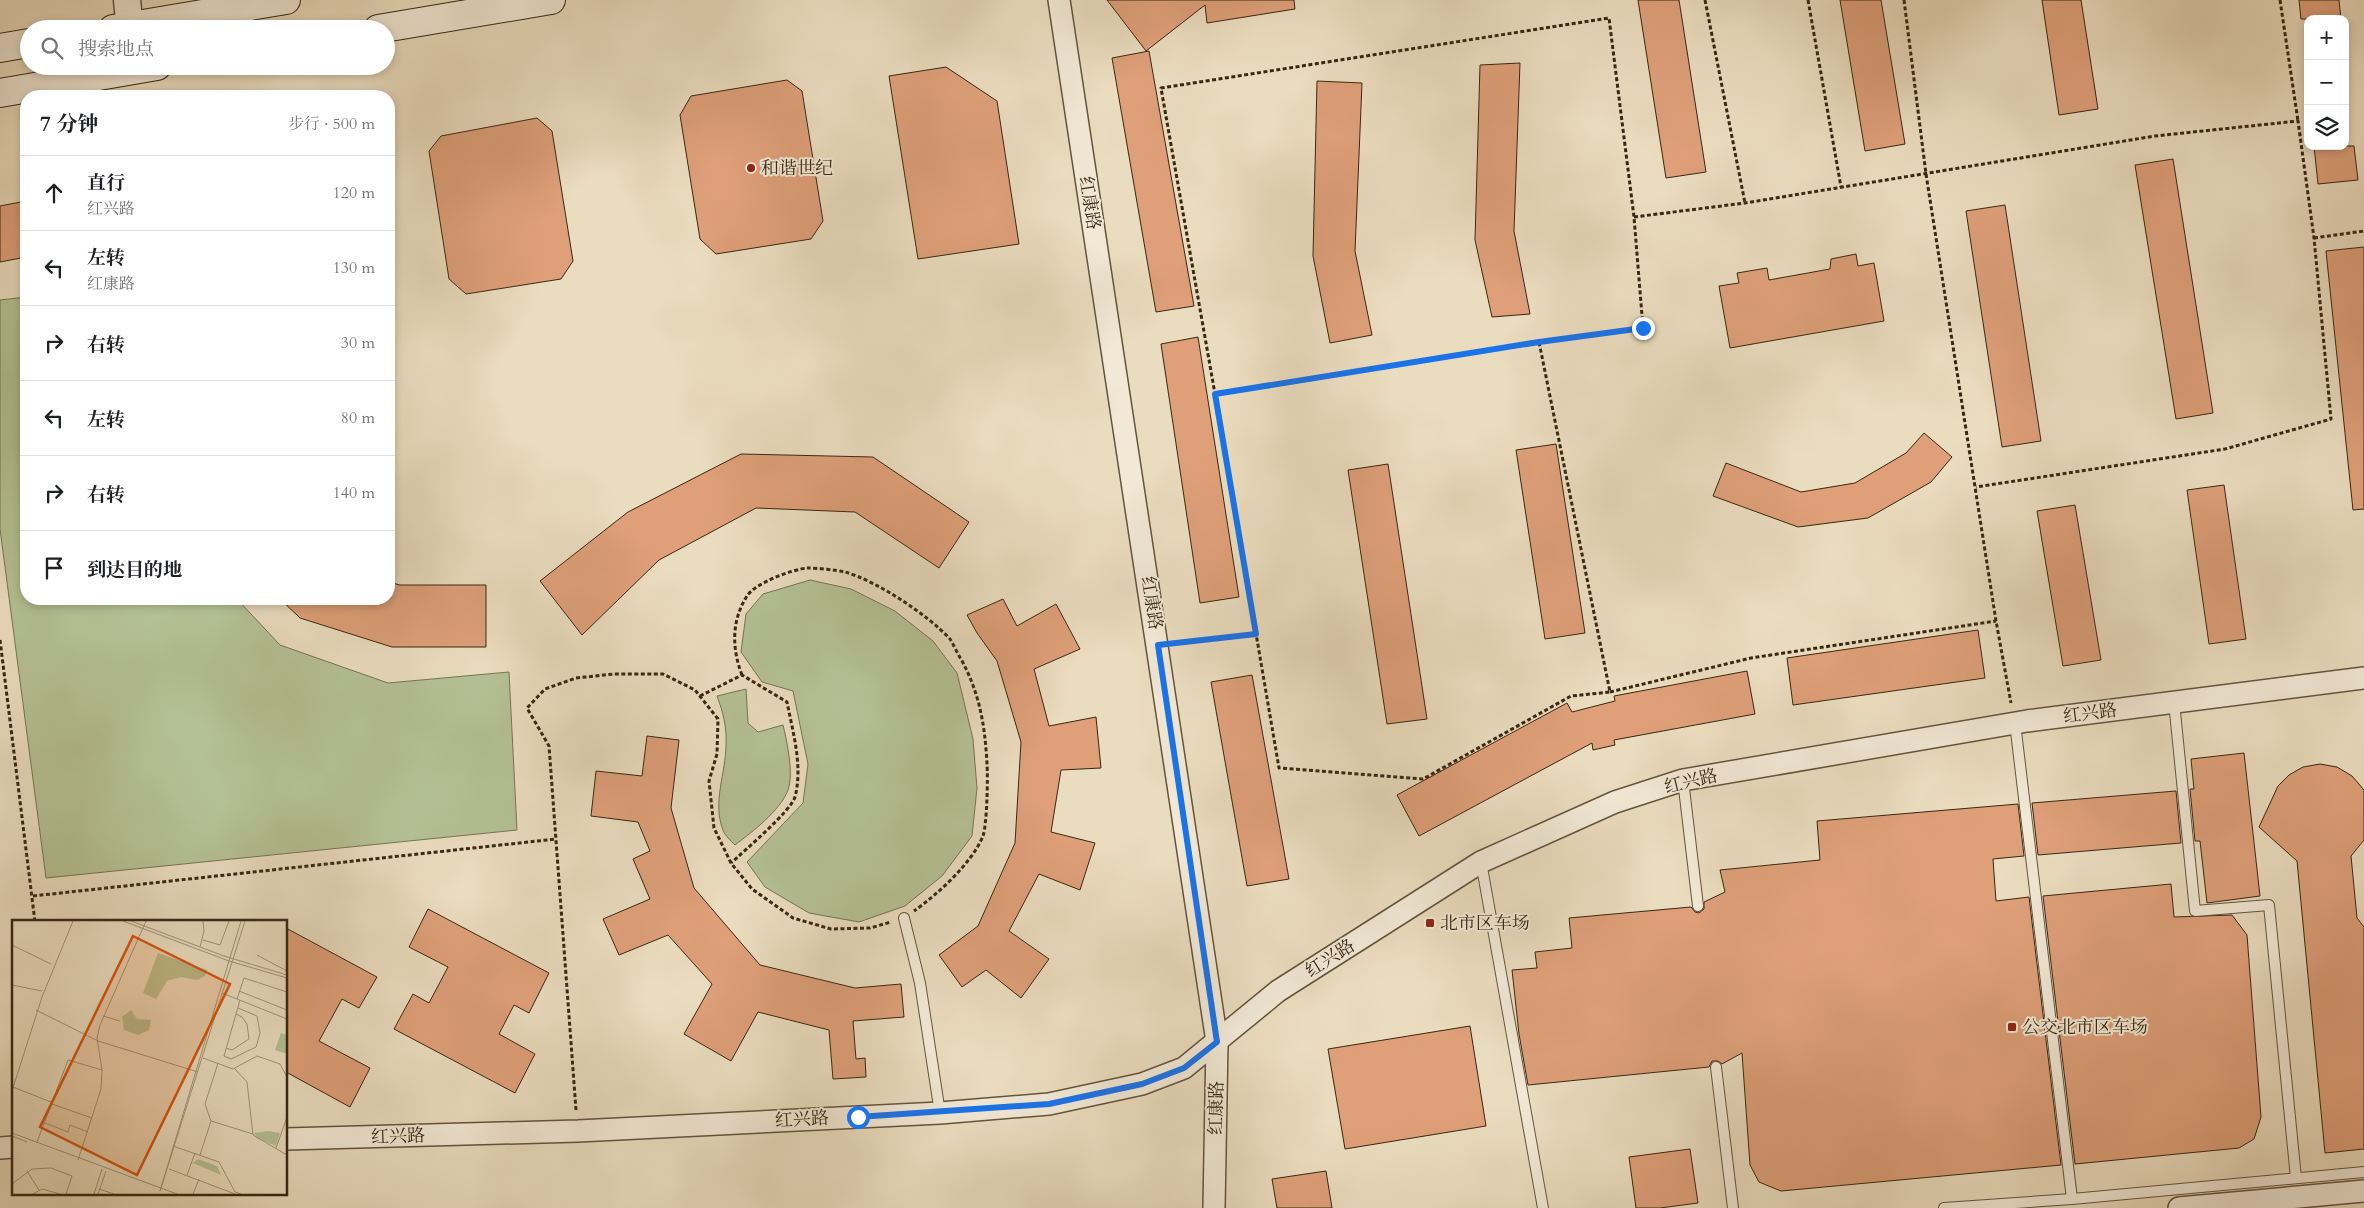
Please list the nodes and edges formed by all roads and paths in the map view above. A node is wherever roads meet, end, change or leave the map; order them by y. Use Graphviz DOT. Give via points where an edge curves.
graph roads {
  1 [pos="286,0"];
  2 [pos="552,0"];
  3 [pos="1059,0"];
  4 [pos="1705,0"];
  5 [pos="1808,0"];
  6 [pos="1904,0"];
  7 [pos="2280,0"];
  8 [pos="133,20"];
  9 [pos="395,26"];
  10 [pos="20,45"];
  11 [pos="0,48"];
  12 [pos="100,75"];
  13 [pos="0,93"];
  14 [pos="2298,122"];
  15 [pos="1926,174"];
  16 [pos="1841,187"];
  17 [pos="1745,203"];
  18 [pos="1634,217"];
  19 [pos="2364,231"];
  20 [pos="2314,238"];
  21 [pos="1539,342"];
  22 [pos="1215,394"];
  23 [pos="1976,487"];
  24 [pos="1996,620"];
  25 [pos="1256,634"];
  26 [pos="0,640"];
  27 [pos="1158,645"];
  28 [pos="742,676"];
  29 [pos="2364,678"];
  30 [pos="1610,692"];
  31 [pos="700,696"];
  32 [pos="2174,702"];
  33 [pos="2015,723"];
  34 [pos="1683,780"];
  35 [pos="556,839"];
  36 [pos="1481,862"];
  37 [pos="731,863"];
  38 [pos="33,896"];
  39 [pos="1698,906"];
  40 [pos="904,918"];
  41 [pos="35,920"];
  42 [pos="1217,1042"];
  43 [pos="1716,1067"];
  44 [pos="940,1113"];
  45 [pos="578,1131"];
  46 [pos="288,1139"];
  47 [pos="2364,1172"];
  48 [pos="2296,1178"];
  49 [pos="2364,1191"];
  50 [pos="2072,1199"];
  51 [pos="1214,1208"];
  52 [pos="1543,1208"];
  53 [pos="1733,1208"];
  54 [pos="1944,1208"];
  55 [pos="2179,1208"];
  1 -- 8 [label="main road"];
  2 -- 9 [label="main road"];
  3 -- 27 [label="street, 红康路"];
  4 -- 17 [label="path"];
  5 -- 16 [label="path"];
  6 -- 15 [label="path"];
  7 -- 14 [label="path"];
  10 -- 11 [label="main road"];
  12 -- 13 [label="main road"];
  14 -- 15 [label="path" via="2156,136"];
  14 -- 20 [label="path"];
  15 -- 16 [label="path"];
  15 -- 23 [label="path"];
  16 -- 17 [label="path"];
  17 -- 18 [label="path"];
  18 -- 21 [label="path" via="1643,328"];
  18 -- 22 [label="path" via="1609,18 1161,88"];
  19 -- 20 [label="path"];
  20 -- 23 [label="path" via="2331,419 2224,449"];
  21 -- 22 [label="path"];
  21 -- 30 [label="path"];
  22 -- 25 [label="path"];
  23 -- 24 [label="path"];
  24 -- 30 [label="path" via="1751,658"];
  24 -- 33 [label="path"];
  25 -- 27 [label="path"];
  25 -- 30 [label="path" via="1279,768 1423,779 1571,696"];
  26 -- 38 [label="path"];
  27 -- 42 [label="street, 红康路"];
  28 -- 31 [label="path"];
  28 -- 37 [label="path" via="787,702 798,762 795,799 765,833"];
  28 -- 40 [label="path" via="735,656 735,622 747,594 772,578 807,568 846,572 887,591 917,610 950,640 972,680 986,728 988,778 983,836 962,869"];
  29 -- 32 [label="street, 红兴路"];
  31 -- 35 [label="path" via="695,690 663,674 576,678 545,689 527,708 549,746"];
  31 -- 37 [label="path" via="718,718 717,754 710,781 714,828"];
  32 -- 33 [label="street, 红兴路"];
  32 -- 48 [label="lane" via="2195,911 2269,905"];
  33 -- 34 [label="street, 红兴路"];
  33 -- 50 [label="lane"];
  34 -- 36 [label="street, 红兴路" via="1615,802"];
  34 -- 39 [label="lane"];
  35 -- 38 [label="path"];
  35 -- 45 [label="path"];
  36 -- 42 [label="street, 红兴路" via="1278,991"];
  36 -- 52 [label="lane"];
  37 -- 40 [label="path" via="752,889 792,918 831,929 870,928"];
  38 -- 41 [label="path"];
  40 -- 44 [label="lane" via="920,983"];
  42 -- 44 [label="street, 红兴路" via="1184,1068 1142,1084 1049,1104"];
  42 -- 51 [label="street, 红康路"];
  43 -- 53 [label="lane"];
  44 -- 45 [label="street, 红兴路"];
  45 -- 46 [label="street, 红兴路"];
  47 -- 48 [label="lane"];
  48 -- 50 [label="lane"];
  49 -- 55 [label="street"];
  50 -- 54 [label="lane"];
}
